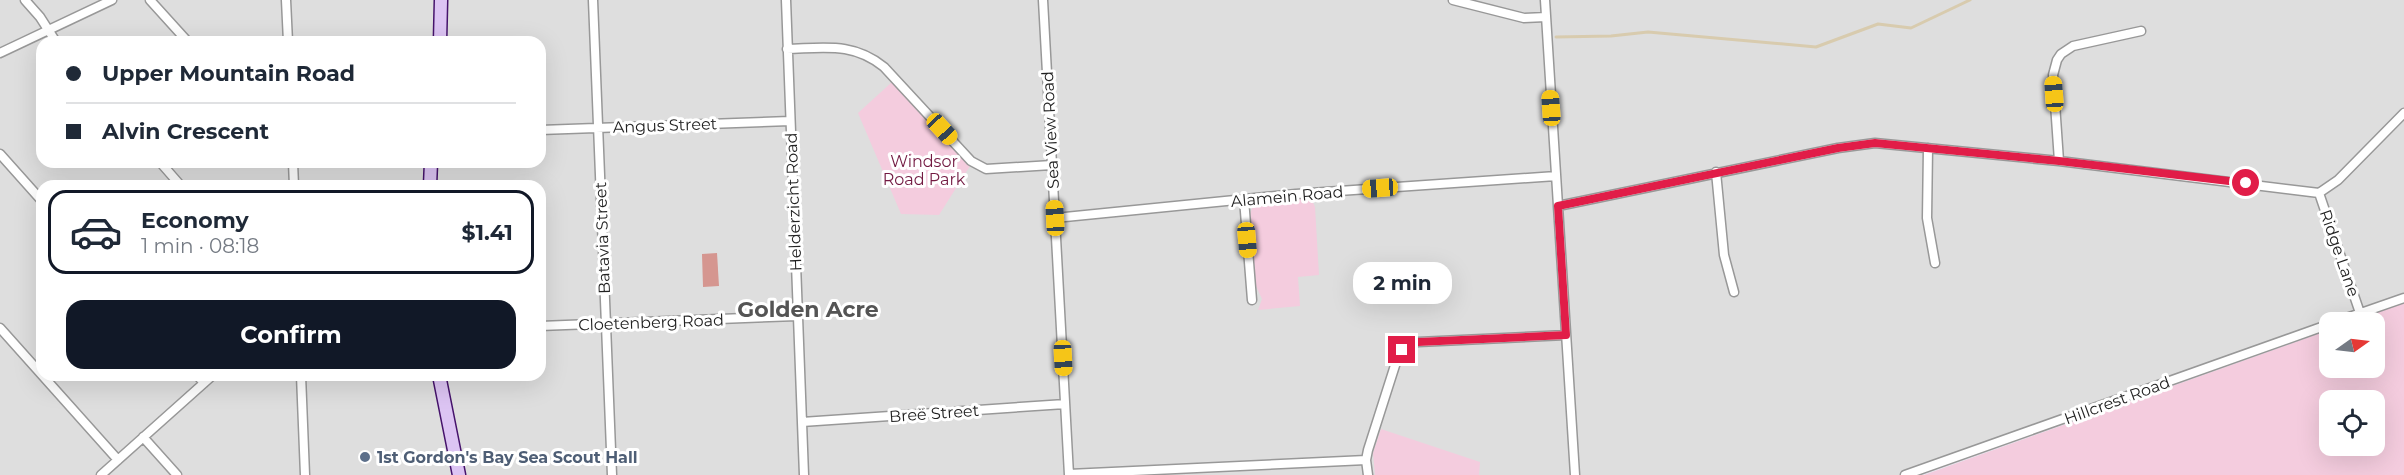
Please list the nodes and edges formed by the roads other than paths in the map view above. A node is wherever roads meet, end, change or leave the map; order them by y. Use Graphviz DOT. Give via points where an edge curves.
graph roads {
  1 [pos="25,0"];
  2 [pos="112,0"];
  3 [pos="150,0"];
  4 [pos="286,0"];
  5 [pos="441,0"];
  6 [pos="593,0"];
  7 [pos="786,0"];
  8 [pos="1043,0"];
  9 [pos="1453,0"];
  10 [pos="1545,0"];
  11 [pos="1546,17"];
  12 [pos="49,30"];
  13 [pos="2141,31"];
  14 [pos="36,36"];
  15 [pos="36,36"];
  16 [pos="52,36"];
  17 [pos="183,36"];
  18 [pos="288,36"];
  19 [pos="440,36"];
  20 [pos="788,49"];
  21 [pos="0,53"];
  22 [pos="2404,113"];
  23 [pos="790,121"];
  24 [pos="597,128"];
  25 [pos="546,130"];
  26 [pos="1928,148"];
  27 [pos="0,154"];
  28 [pos="2059,161"];
  29 [pos="1052,165"];
  30 [pos="166,168"];
  31 [pos="1716,172"];
  32 [pos="1556,176"];
  33 [pos="176,180"];
  34 [pos="2319,193"];
  35 [pos="36,194"];
  36 [pos="1244,199"];
  37 [pos="1558,206"];
  38 [pos="1055,218"];
  39 [pos="1935,263"];
  40 [pos="1734,292"];
  41 [pos="2404,298"];
  42 [pos="1252,300"];
  43 [pos="2359,312"];
  44 [pos="2366,312"];
  45 [pos="798,316"];
  46 [pos="605,323"];
  47 [pos="546,326"];
  48 [pos="0,328"];
  49 [pos="2319,328"];
  50 [pos="1566,335"];
  51 [pos="36,368"];
  52 [pos="47,381"];
  53 [pos="206,381"];
  54 [pos="301,381"];
  55 [pos="440,381"];
  56 [pos="204,383"];
  57 [pos="1065,404"];
  58 [pos="802,422"];
  59 [pos="143,437"];
  60 [pos="118,460"];
  61 [pos="1366,460"];
  62 [pos="101,475"];
  63 [pos="177,475"];
  64 [pos="305,475"];
  65 [pos="459,475"];
  66 [pos="612,475"];
  67 [pos="804,475"];
  68 [pos="1069,475"];
  69 [pos="1368,475"];
  70 [pos="1575,475"];
  71 [pos="1905,475"];
  1 -- 12 [label="street"];
  2 -- 12 [label="street"];
  3 -- 17 [label="street"];
  4 -- 18 [label="street"];
  5 -- 19 [label="street"];
  6 -- 24 [label="street, Batavia Street"];
  7 -- 20 [label="street, Helderzicht Road"];
  8 -- 29 [label="street, Sea View Road"];
  9 -- 11 [label="street" via="1524,18"];
  10 -- 11 [label="street"];
  11 -- 32 [label="street"];
  12 -- 14 [label="street"];
  12 -- 16 [label="street"];
  13 -- 28 [label="street" via="2073,46 2057,60 2053,75"];
  15 -- 21 [label="street"];
  20 -- 23 [label="street, Helderzicht Road"];
  20 -- 29 [label="street" via="842,47 868,56 982,168"];
  22 -- 34 [label="street" via="2338,180"];
  23 -- 24 [label="street, Angus Street"];
  23 -- 45 [label="street, Helderzicht Road"];
  24 -- 25 [label="street, Angus Street"];
  24 -- 46 [label="street, Batavia Street"];
  26 -- 28 [label="street"];
  26 -- 31 [label="street" via="1865,143"];
  26 -- 39 [label="street" via="1927,218"];
  27 -- 35 [label="street"];
  28 -- 34 [label="street"];
  29 -- 38 [label="street, Sea View Road"];
  30 -- 33 [label="street"];
  31 -- 37 [label="street"];
  31 -- 40 [label="street" via="1724,255"];
  32 -- 36 [label="street, Alamein Road"];
  32 -- 37 [label="street"];
  34 -- 43 [label="street, Ridge Lane"];
  36 -- 38 [label="street, Alamein Road"];
  36 -- 42 [label="street"];
  37 -- 50 [label="street"];
  38 -- 57 [label="street, Sea View Road"];
  41 -- 44 [label="street"];
  45 -- 46 [label="street, Cloetenberg Road"];
  45 -- 58 [label="street, Helderzicht Road"];
  46 -- 47 [label="street, Cloetenberg Road"];
  46 -- 66 [label="street, Batavia Street"];
  48 -- 51 [label="street"];
  49 -- 71 [label="street, Hillcrest Road"];
  50 -- 61 [label="street" via="1418,342 1406,346 1398,356"];
  50 -- 70 [label="street"];
  52 -- 60 [label="street"];
  53 -- 56 [label="street"];
  54 -- 64 [label="street"];
  55 -- 65 [label="street"];
  56 -- 59 [label="street"];
  57 -- 58 [label="street, Breë Street"];
  57 -- 68 [label="street, Sea View Road"];
  58 -- 67 [label="street, Helderzicht Road"];
  59 -- 60 [label="street"];
  59 -- 63 [label="street"];
  60 -- 62 [label="street"];
  61 -- 68 [label="street"];
  61 -- 69 [label="street"];
}
